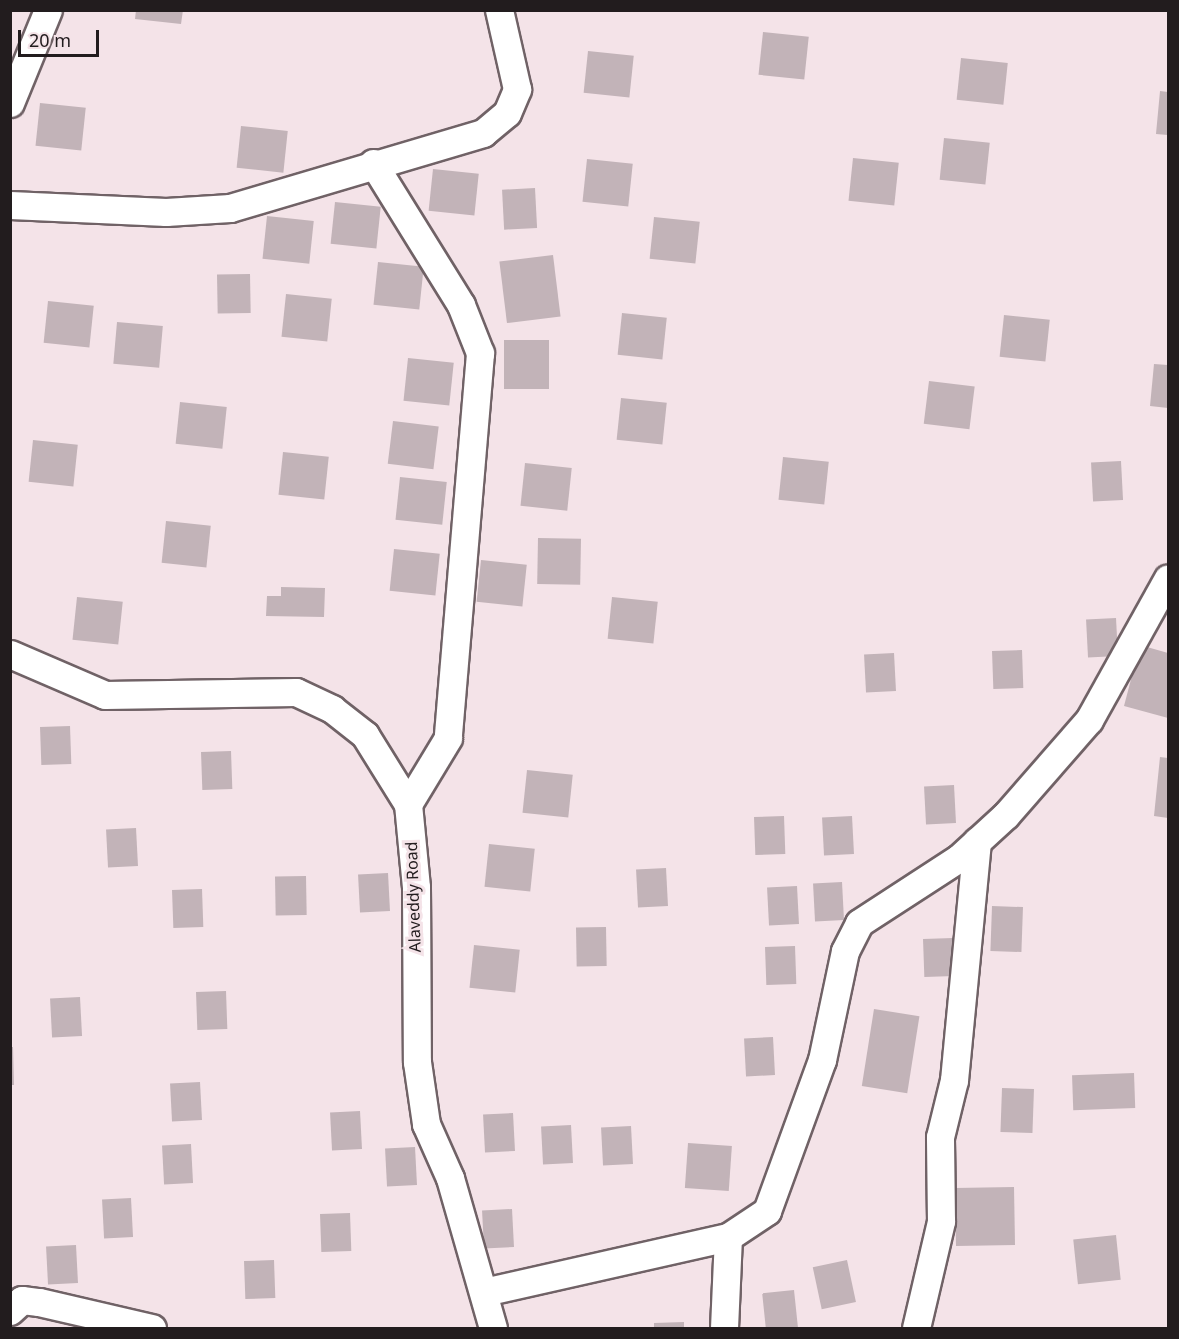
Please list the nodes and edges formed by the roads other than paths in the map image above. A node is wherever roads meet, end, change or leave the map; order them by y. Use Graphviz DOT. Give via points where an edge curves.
graph roads {
  1 [pos="48,10"];
  2 [pos="499,10"];
  3 [pos="10,103"];
  4 [pos="373,163"];
  5 [pos="10,205"];
  6 [pos="1168,578"];
  7 [pos="10,654"];
  8 [pos="408,804"];
  9 [pos="977,841"];
  10 [pos="728,1237"];
  11 [pos="484,1292"];
  12 [pos="10,1311"];
  13 [pos="152,1329"];
  14 [pos="493,1329"];
  15 [pos="724,1329"];
  16 [pos="915,1329"];
  1 -- 3 [label="street"];
  2 -- 4 [label="street" via="517,89 507,113 483,133"];
  4 -- 5 [label="street" via="230,208 166,212"];
  4 -- 8 [label="street" via="461,306 480,353 448,738"];
  6 -- 9 [label="street" via="1089,720"];
  7 -- 8 [label="street, Alaveddy Road" via="105,695 296,692 332,709 365,735"];
  8 -- 11 [label="street, Alaveddy Road" via="416,887 417,1062 426,1124 450,1178"];
  9 -- 10 [label="street" via="859,922 845,951 822,1060 767,1211"];
  9 -- 16 [label="street" via="954,1080 940,1137 941,1221"];
  10 -- 11 [label="street"];
  10 -- 15 [label="street"];
  11 -- 14 [label="street, Alaveddy Road"];
  12 -- 13 [label="street" via="22,1300 39,1302"];
}
